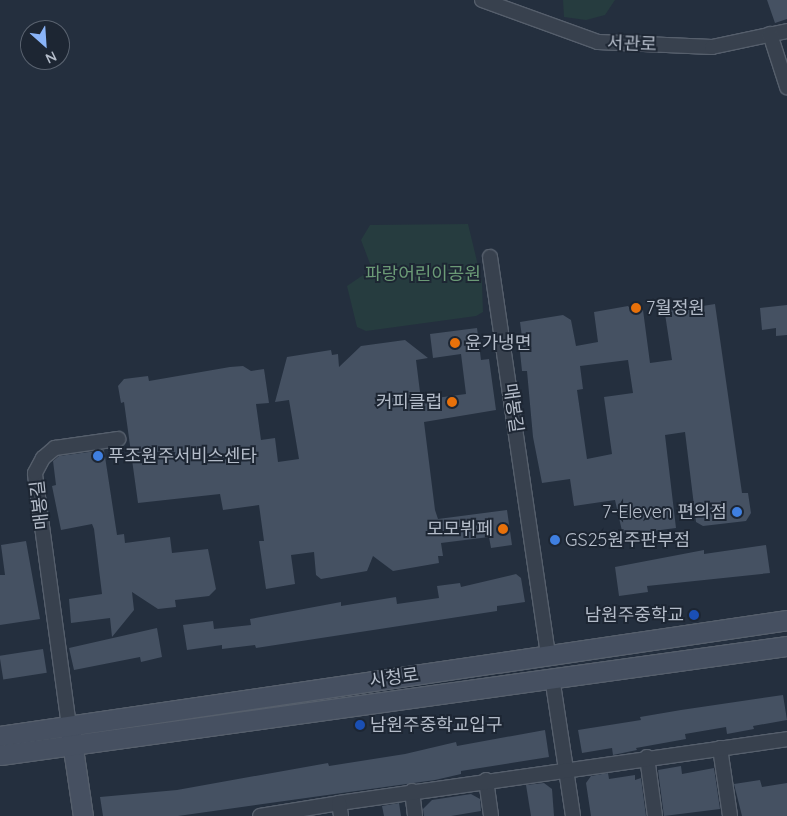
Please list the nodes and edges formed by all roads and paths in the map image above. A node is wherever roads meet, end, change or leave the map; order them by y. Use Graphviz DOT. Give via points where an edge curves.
graph roads {
  1 [pos="482,0"];
  2 [pos="787,31"];
  3 [pos="770,34"];
  4 [pos="787,87"];
  5 [pos="490,257"];
  6 [pos="118,438"];
  7 [pos="787,620"];
  8 [pos="787,646"];
  9 [pos="548,655"];
  10 [pos="552,677"];
  11 [pos="69,726"];
  12 [pos="0,736"];
  13 [pos="787,739"];
  14 [pos="72,745"];
  15 [pos="720,748"];
  16 [pos="0,755"];
  17 [pos="647,757"];
  18 [pos="566,769"];
  19 [pos="486,780"];
  20 [pos="412,791"];
  21 [pos="340,810"];
  22 [pos="82,816"];
  23 [pos="260,816"];
  24 [pos="415,816"];
  25 [pos="491,816"];
  26 [pos="573,816"];
  27 [pos="655,816"];
  28 [pos="730,816"];
  1 -- 3 [label="street, 서관로" via="598,42 712,47"];
  2 -- 3 [label="street, 서관로"];
  3 -- 4 [label="street"];
  5 -- 9 [label="street, 매봉길"];
  6 -- 11 [label="street, 매봉길" via="49,451 35,474"];
  7 -- 9 [label="street, 시청로"];
  8 -- 10 [label="street, 시청로"];
  9 -- 10 [label="street"];
  9 -- 11 [label="street, 시청로"];
  10 -- 14 [label="street, 시청로"];
  10 -- 18 [label="street"];
  11 -- 12 [label="street, 시청로"];
  11 -- 14 [label="street"];
  13 -- 15 [label="street"];
  14 -- 16 [label="street, 시청로"];
  14 -- 22 [label="street"];
  15 -- 17 [label="street"];
  15 -- 28 [label="street"];
  17 -- 18 [label="street"];
  17 -- 27 [label="street"];
  18 -- 19 [label="street"];
  18 -- 26 [label="street"];
  19 -- 20 [label="street"];
  19 -- 25 [label="street"];
  20 -- 21 [label="street"];
  20 -- 24 [label="street"];
  21 -- 23 [label="street"];
}
